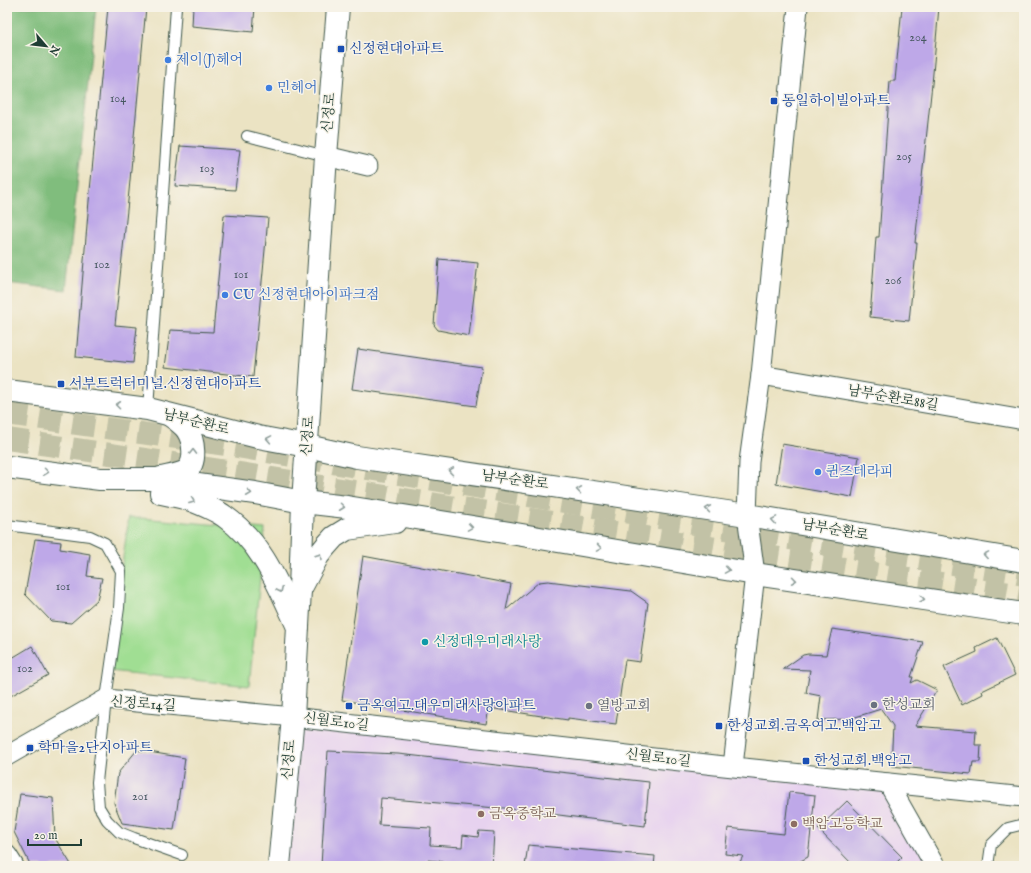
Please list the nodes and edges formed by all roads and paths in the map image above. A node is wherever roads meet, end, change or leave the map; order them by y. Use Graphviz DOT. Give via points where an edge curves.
graph roads {
  1 [pos="176,7"];
  2 [pos="338,7"];
  3 [pos="798,7"];
  4 [pos="247,136"];
  5 [pos="326,156"];
  6 [pos="368,166"];
  7 [pos="761,375"];
  8 [pos="7,391"];
  9 [pos="148,409"];
  10 [pos="170,415"];
  11 [pos="1024,420"];
  12 [pos="307,446"];
  13 [pos="7,467"];
  14 [pos="100,479"];
  15 [pos="155,479"];
  16 [pos="303,502"];
  17 [pos="747,515"];
  18 [pos="419,519"];
  19 [pos="7,525"];
  20 [pos="1024,561"];
  21 [pos="755,574"];
  22 [pos="300,590"];
  23 [pos="1024,614"];
  24 [pos="298,627"];
  25 [pos="106,699"];
  26 [pos="292,717"];
  27 [pos="7,756"];
  28 [pos="733,766"];
  29 [pos="888,783"];
  30 [pos="1024,797"];
  31 [pos="1024,824"];
  32 [pos="182,854"];
  33 [pos="7,855"];
  34 [pos="14,866"];
  35 [pos="279,866"];
  36 [pos="935,866"];
  37 [pos="988,866"];
  1 -- 9 [label="lane"];
  2 -- 5 [label="main road, 신정로"];
  3 -- 7 [label="street"];
  4 -- 5 [label="lane"];
  5 -- 6 [label="street"];
  5 -- 12 [label="main road, 신정로"];
  7 -- 11 [label="street, 남부순환로88길"];
  7 -- 17 [label="street" via="750,462"];
  9 -- 8 [label="main road, 남부순환로, one-way"];
  9 -- 10 [label="main road, 남부순환로"];
  12 -- 10 [label="main road, 남부순환로, one-way" via="258,437"];
  15 -- 10 [label="main road, one-way" via="180,474 187,470 193,459 192,437 186,428"];
  12 -- 16 [label="main road, 신정로"];
  17 -- 12 [label="main road, 남부순환로, one-way" via="357,457"];
  13 -- 14 [label="main road, one-way"];
  14 -- 15 [label="main road"];
  14 -- 24 [label="main road, one-way" via="190,500 223,515 246,534 260,551"];
  15 -- 16 [label="main road, one-way"];
  16 -- 18 [label="main road, one-way"];
  16 -- 22 [label="main road, 신정로"];
  20 -- 17 [label="main road, 남부순환로, one-way"];
  17 -- 21 [label="street"];
  18 -- 21 [label="main road, one-way"];
  22 -- 18 [label="main road, one-way" via="318,556 334,537 347,530"];
  19 -- 25 [label="lane" via="90,536 105,543 122,571"];
  21 -- 23 [label="main road, one-way"];
  21 -- 28 [label="street"];
  22 -- 24 [label="main road, 신정로"];
  24 -- 26 [label="main road, 신정로"];
  25 -- 26 [label="street, 신정로14길"];
  25 -- 27 [label="street, 신정로14길"];
  25 -- 32 [label="lane" via="97,782 99,807 119,832"];
  26 -- 28 [label="street, 신월로10길"];
  26 -- 35 [label="main road, 신정로"];
  28 -- 29 [label="street, 신월로10길"];
  29 -- 30 [label="street, 신월로10길"];
  29 -- 36 [label="street"];
  31 -- 37 [label="lane" via="1008,828 992,845"];
  33 -- 34 [label="street"];
}
